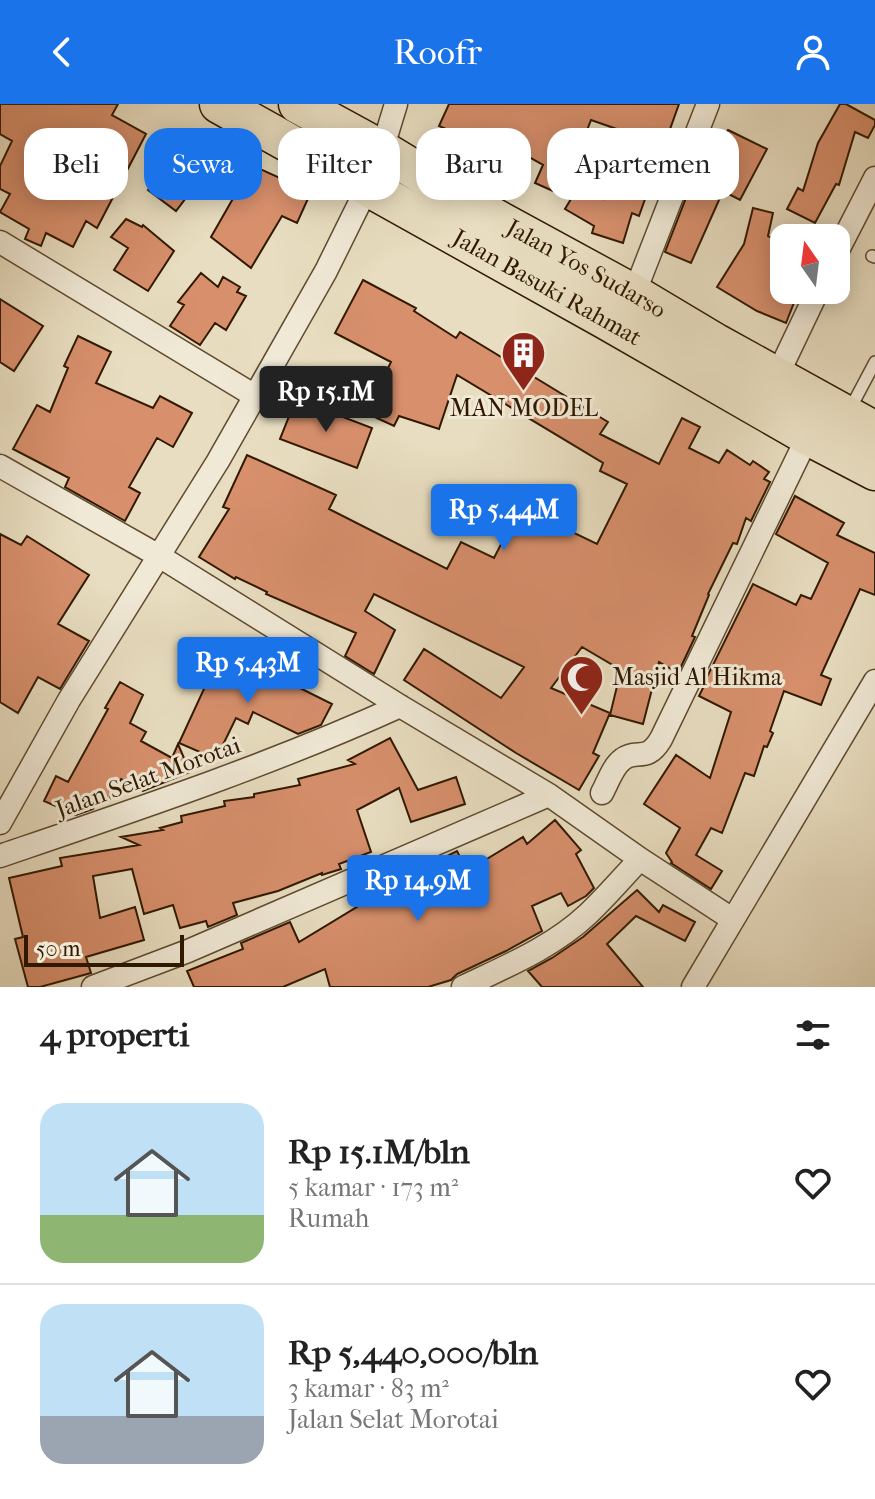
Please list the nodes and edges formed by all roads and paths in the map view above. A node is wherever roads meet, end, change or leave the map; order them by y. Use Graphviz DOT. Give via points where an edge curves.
graph roads {
  1 [pos="219,104"];
  2 [pos="298,104"];
  3 [pos="396,104"];
  4 [pos="708,104"];
  5 [pos="342,128"];
  6 [pos="389,128"];
  7 [pos="278,137"];
  8 [pos="400,161"];
  9 [pos="875,178"];
  10 [pos="361,200"];
  11 [pos="389,200"];
  12 [pos="850,227"];
  13 [pos="0,242"];
  14 [pos="634,294"];
  15 [pos="811,304"];
  16 [pos="875,362"];
  17 [pos="777,376"];
  18 [pos="255,396"];
  19 [pos="861,423"];
  20 [pos="808,436"];
  21 [pos="0,466"];
  22 [pos="875,471"];
  23 [pos="159,556"];
  24 [pos="875,681"];
  25 [pos="400,706"];
  26 [pos="602,793"];
  27 [pos="549,795"];
  28 [pos="0,823"];
  29 [pos="0,856"];
  30 [pos="640,859"];
  31 [pos="732,919"];
  32 [pos="93,987"];
  33 [pos="463,987"];
  34 [pos="693,987"];
  1 -- 7 [label="highway, Jalan Basuki Rahmat"];
  2 -- 5 [label="highway, Jalan Yos Sudarso"];
  3 -- 6 [label="street"];
  4 -- 14 [label="street"];
  8 -- 14 [label="highway, Jalan Yos Sudarso"];
  9 -- 12 [label="street"];
  10 -- 18 [label="street"];
  11 -- 20 [label="highway, Jalan Basuki Rahmat"];
  13 -- 18 [label="street"];
  14 -- 17 [label="highway, Jalan Yos Sudarso"];
  15 -- 17 [label="street"];
  16 -- 19 [label="lane"];
  17 -- 19 [label="highway, Jalan Yos Sudarso"];
  18 -- 23 [label="street"];
  20 -- 22 [label="highway, Jalan Basuki Rahmat"];
  20 -- 26 [label="street" via="655,750 626,756"];
  21 -- 23 [label="street"];
  23 -- 25 [label="street"];
  23 -- 28 [label="street"];
  24 -- 31 [label="street"];
  25 -- 27 [label="street"];
  25 -- 29 [label="street, Jalan Selat Morotai" via="212,784"];
  27 -- 30 [label="street"];
  27 -- 32 [label="street"];
  30 -- 31 [label="street"];
  30 -- 33 [label="street" via="567,931"];
  31 -- 34 [label="street"];
}
